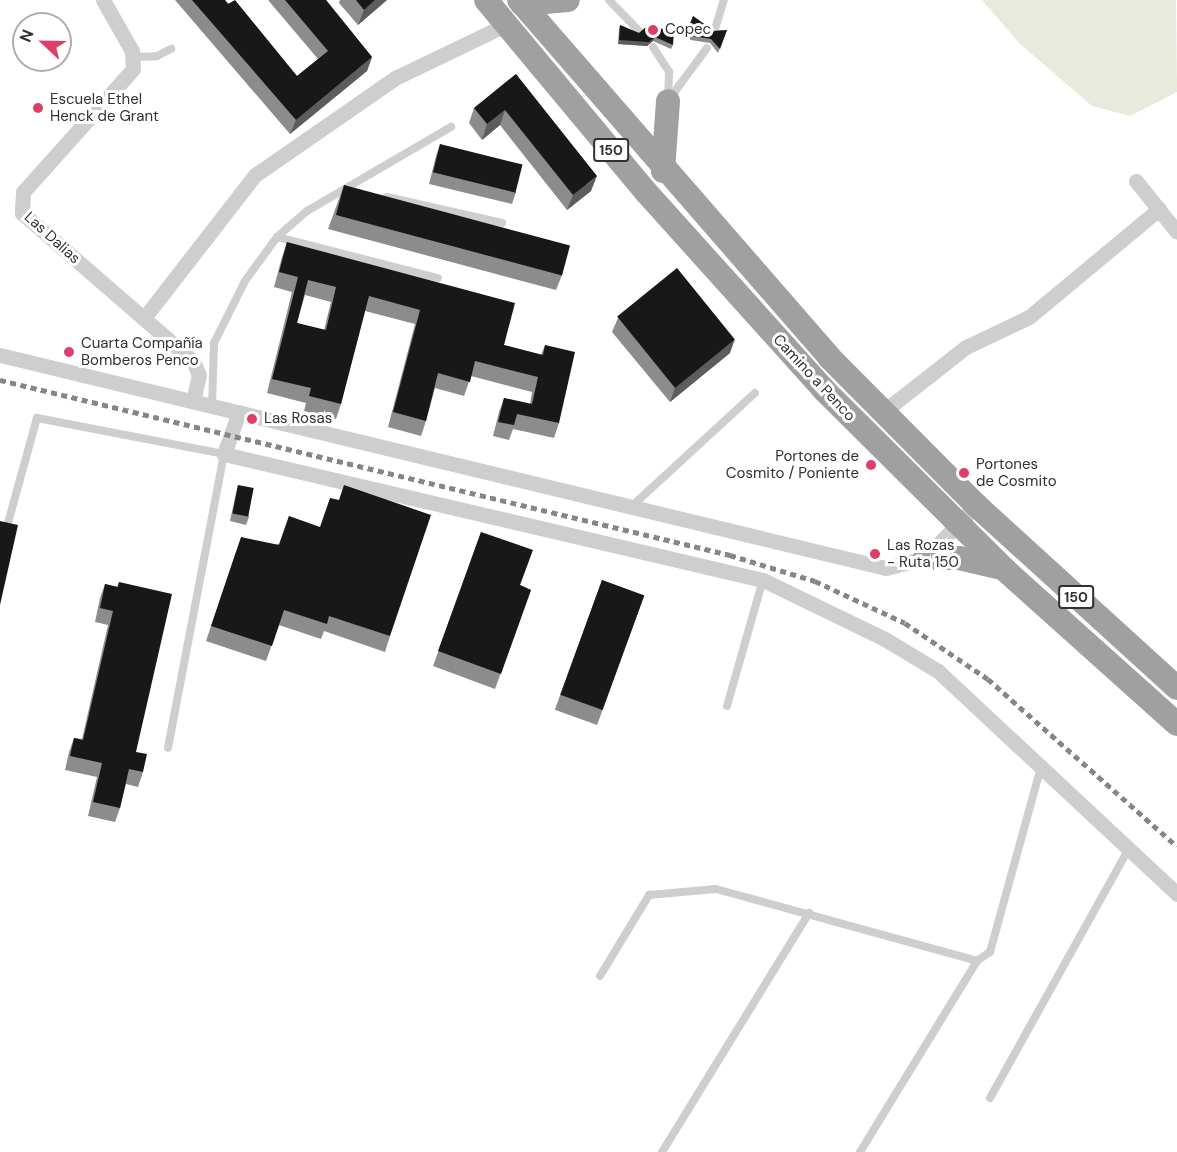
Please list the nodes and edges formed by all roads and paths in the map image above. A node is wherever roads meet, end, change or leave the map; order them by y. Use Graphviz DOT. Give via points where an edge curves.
graph roads {
  1 [pos="103,0"];
  2 [pos="486,0"];
  3 [pos="568,0"];
  4 [pos="609,0"];
  5 [pos="724,0"];
  6 [pos="520,2"];
  7 [pos="507,24"];
  8 [pos="715,29"];
  9 [pos="639,31"];
  10 [pos="653,47"];
  11 [pos="706,48"];
  12 [pos="171,49"];
  13 [pos="134,57"];
  14 [pos="668,101"];
  15 [pos="451,127"];
  16 [pos="663,171"];
  17 [pos="1136,181"];
  18 [pos="345,187"];
  19 [pos="368,192"];
  20 [pos="379,195"];
  21 [pos="1159,209"];
  22 [pos="502,223"];
  23 [pos="1177,232"];
  24 [pos="277,237"];
  25 [pos="438,278"];
  26 [pos="144,318"];
  27 [pos="0,355"];
  28 [pos="755,393"];
  29 [pos="193,401"];
  30 [pos="212,406"];
  31 [pos="239,412"];
  32 [pos="883,412"];
  33 [pos="224,454"];
  34 [pos="976,506"];
  35 [pos="630,507"];
  36 [pos="8,523"];
  37 [pos="958,525"];
  38 [pos="925,558"];
  39 [pos="1004,569"];
  40 [pos="764,580"];
  41 [pos="1177,688"];
  42 [pos="727,706"];
  43 [pos="1177,724"];
  44 [pos="168,748"];
  45 [pos="1040,770"];
  46 [pos="1128,850"];
  47 [pos="1177,894"];
  48 [pos="810,913"];
  49 [pos="977,961"];
  50 [pos="600,976"];
  51 [pos="990,1098"];
  52 [pos="662,1152"];
  53 [pos="860,1152"];
  1 -- 13 [label="street"];
  2 -- 7 [label="highway, Camino a Penco / 150"];
  3 -- 6 [label="highway"];
  4 -- 9 [label="lane"];
  5 -- 8 [label="lane"];
  6 -- 16 [label="highway, Camino a Penco / 150"];
  7 -- 26 [label="street" via="386,83 255,175"];
  7 -- 37 [label="highway, Camino a Penco / 150" via="725,282"];
  10 -- 14 [label="lane" via="669,72"];
  11 -- 14 [label="lane"];
  12 -- 13 [label="lane" via="157,56"];
  13 -- 26 [label="street, Las Dalias" via="128,76 23,192 20,203 22,213 37,228"];
  14 -- 16 [label="highway"];
  15 -- 18 [label="lane"];
  16 -- 32 [label="highway, Camino a Penco / 150"];
  17 -- 21 [label="street"];
  18 -- 19 [label="lane"];
  18 -- 24 [label="lane"];
  20 -- 22 [label="lane"];
  21 -- 23 [label="street"];
  21 -- 32 [label="street" via="1039,310 966,347"];
  24 -- 25 [label="lane"];
  24 -- 30 [label="lane" via="245,281 214,343"];
  26 -- 29 [label="street, Las Dalias" via="196,364 199,375"];
  27 -- 29 [label="street"];
  28 -- 35 [label="lane"];
  29 -- 30 [label="street"];
  30 -- 31 [label="street"];
  31 -- 33 [label="street"];
  31 -- 35 [label="street"];
  32 -- 34 [label="highway, Camino a Penco / 150"];
  33 -- 36 [label="lane" via="37,418"];
  33 -- 40 [label="street"];
  33 -- 44 [label="lane"];
  34 -- 37 [label="street"];
  34 -- 41 [label="highway, Camino a Penco / 150"];
  35 -- 38 [label="street" via="876,566 902,568"];
  37 -- 38 [label="street"];
  37 -- 39 [label="highway, Camino a Penco / 150"];
  38 -- 39 [label="highway" via="959,558"];
  39 -- 43 [label="highway, Camino a Penco / 150"];
  40 -- 42 [label="lane"];
  40 -- 45 [label="street" via="938,671"];
  45 -- 46 [label="street"];
  45 -- 49 [label="lane" via="990,952"];
  46 -- 47 [label="street"];
  46 -- 51 [label="lane"];
  48 -- 49 [label="lane"];
  48 -- 50 [label="lane" via="716,889 649,895"];
  48 -- 52 [label="lane"];
  49 -- 53 [label="lane"];
}
